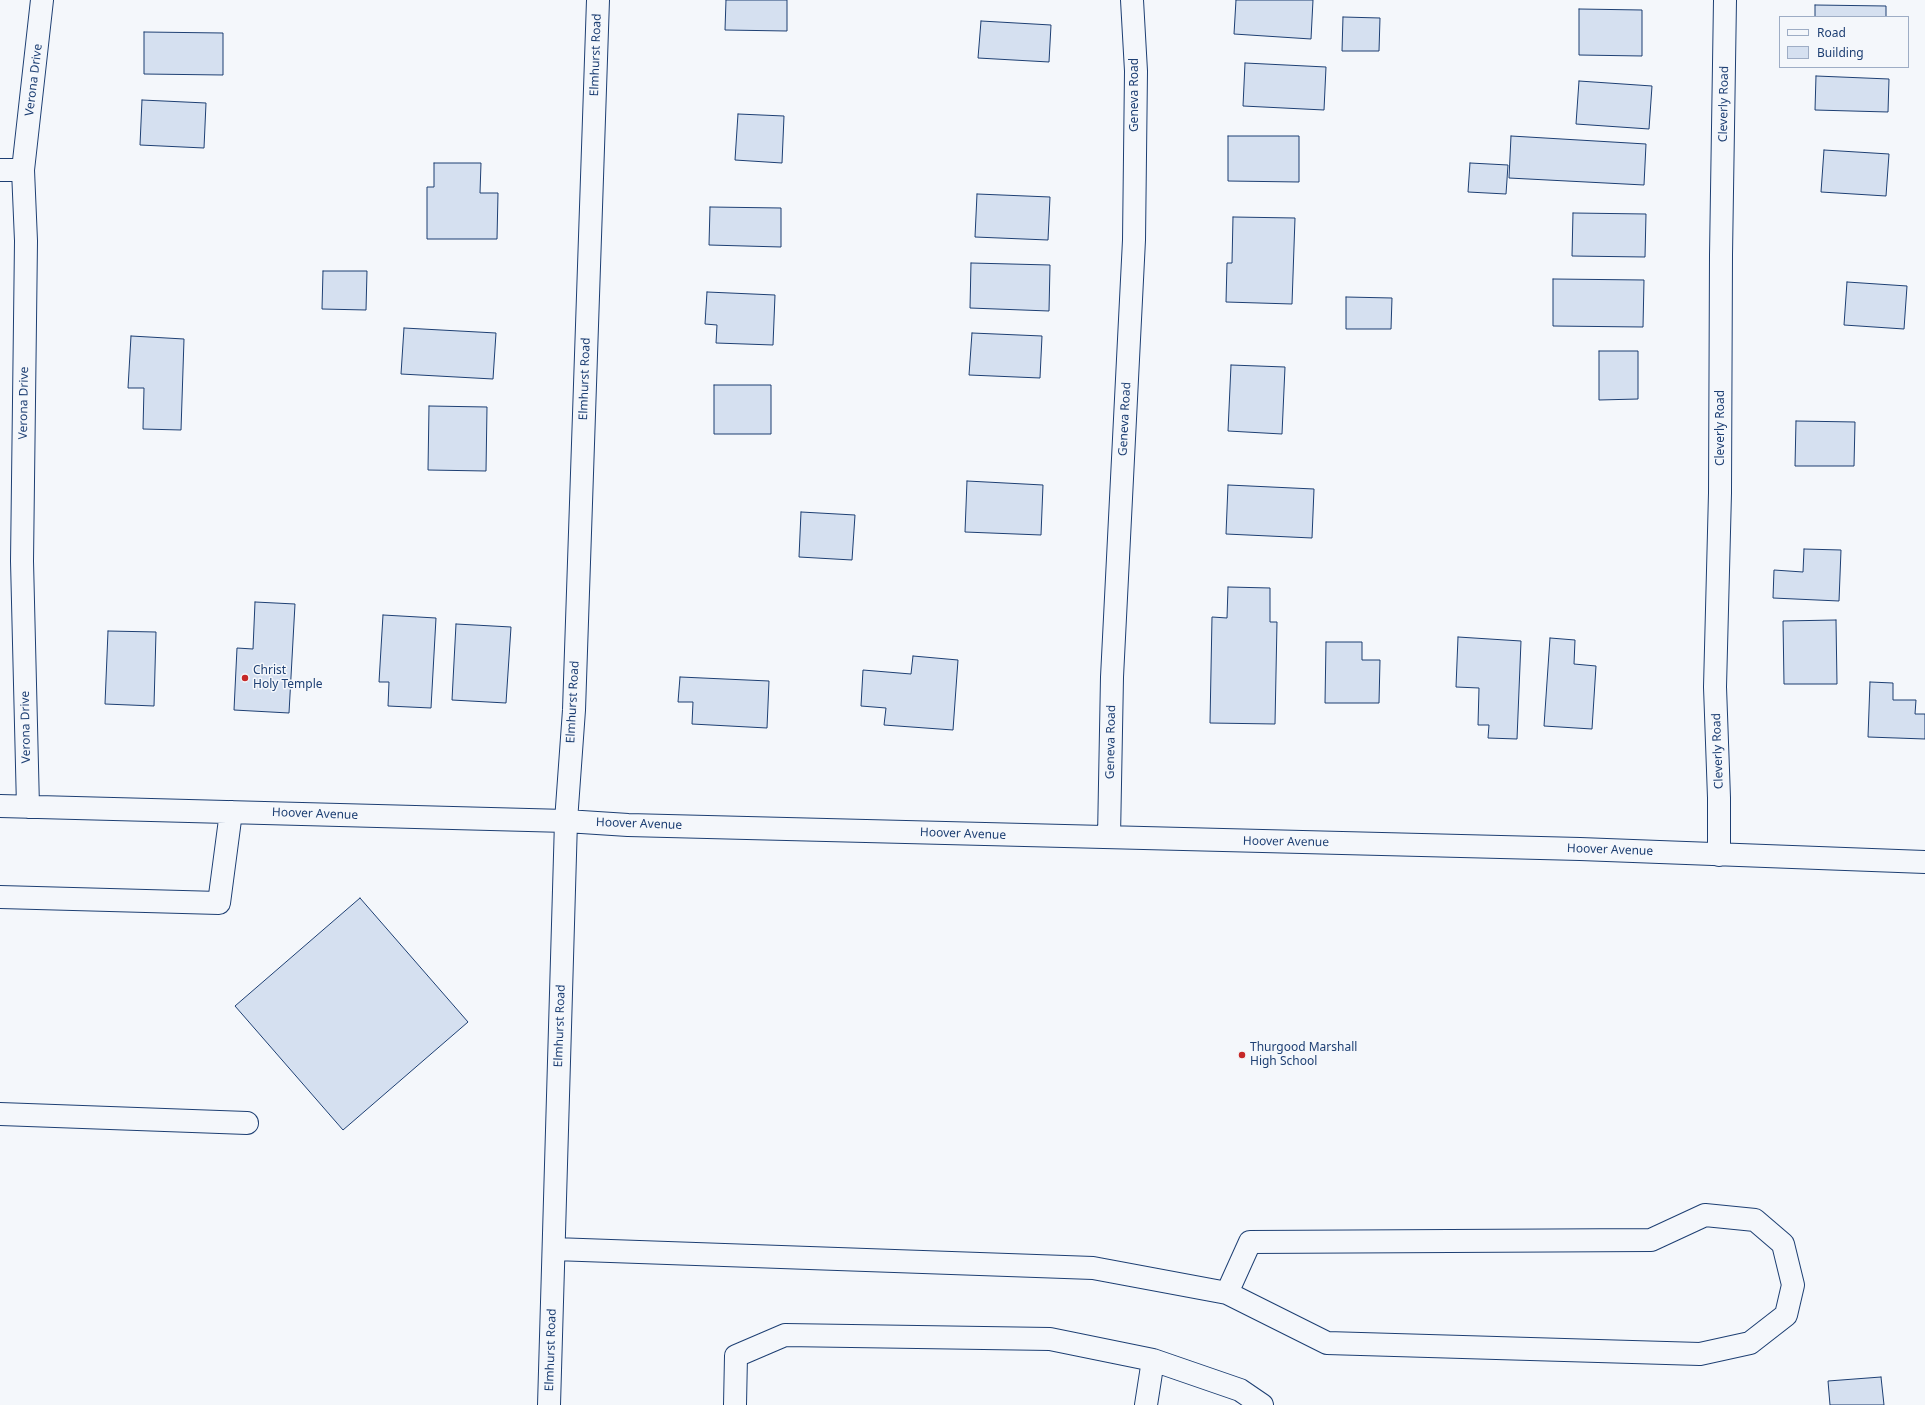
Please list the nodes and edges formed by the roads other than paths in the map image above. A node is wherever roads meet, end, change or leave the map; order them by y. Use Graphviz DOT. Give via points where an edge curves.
graph roads {
  1 [pos="42,0"];
  2 [pos="598,0"];
  3 [pos="1132,0"];
  4 [pos="1725,0"];
  5 [pos="0,170"];
  6 [pos="23,170"];
  7 [pos="0,806"];
  8 [pos="28,807"];
  9 [pos="231,812"];
  10 [pos="566,821"];
  11 [pos="1109,838"];
  12 [pos="1720,855"];
  13 [pos="1925,862"];
  14 [pos="0,897"];
  15 [pos="0,1114"];
  16 [pos="247,1123"];
  17 [pos="554,1249"];
  18 [pos="1226,1293"];
  19 [pos="1153,1360"];
  20 [pos="549,1405"];
  21 [pos="735,1405"];
  22 [pos="1146,1405"];
  23 [pos="1262,1405"];
  1 -- 6 [label="street, Verona Drive"];
  2 -- 10 [label="street, Elmhurst Road" via="574,710"];
  3 -- 11 [label="street, Geneva Road" via="1136,71 1134,240 1112,678"];
  4 -- 12 [label="street, Cleverly Road" via="1720,494 1715,687"];
  5 -- 6 [label="street"];
  6 -- 8 [label="street, Verona Drive" via="26,241 22,561"];
  7 -- 8 [label="street, Hoover Avenue"];
  8 -- 9 [label="street, Hoover Avenue"];
  9 -- 10 [label="street, Hoover Avenue"];
  9 -- 14 [label="street" via="219,903"];
  10 -- 11 [label="street, Hoover Avenue"];
  10 -- 17 [label="street, Elmhurst Road"];
  11 -- 12 [label="street, Hoover Avenue" via="1580,849"];
  12 -- 13 [label="street, Hoover Avenue"];
  15 -- 16 [label="street"];
  17 -- 18 [label="street" via="1093,1268"];
  17 -- 20 [label="street, Elmhurst Road"];
  18 -- 18 [label="street" via="1327,1343 1700,1354 1750,1343 1786,1316 1793,1285 1783,1244 1755,1220 1705,1215 1651,1240 1250,1242"];
  19 -- 21 [label="street" via="1050,1339 785,1335 736,1356"];
  19 -- 22 [label="street"];
  19 -- 23 [label="street" via="1240,1390"];
}
